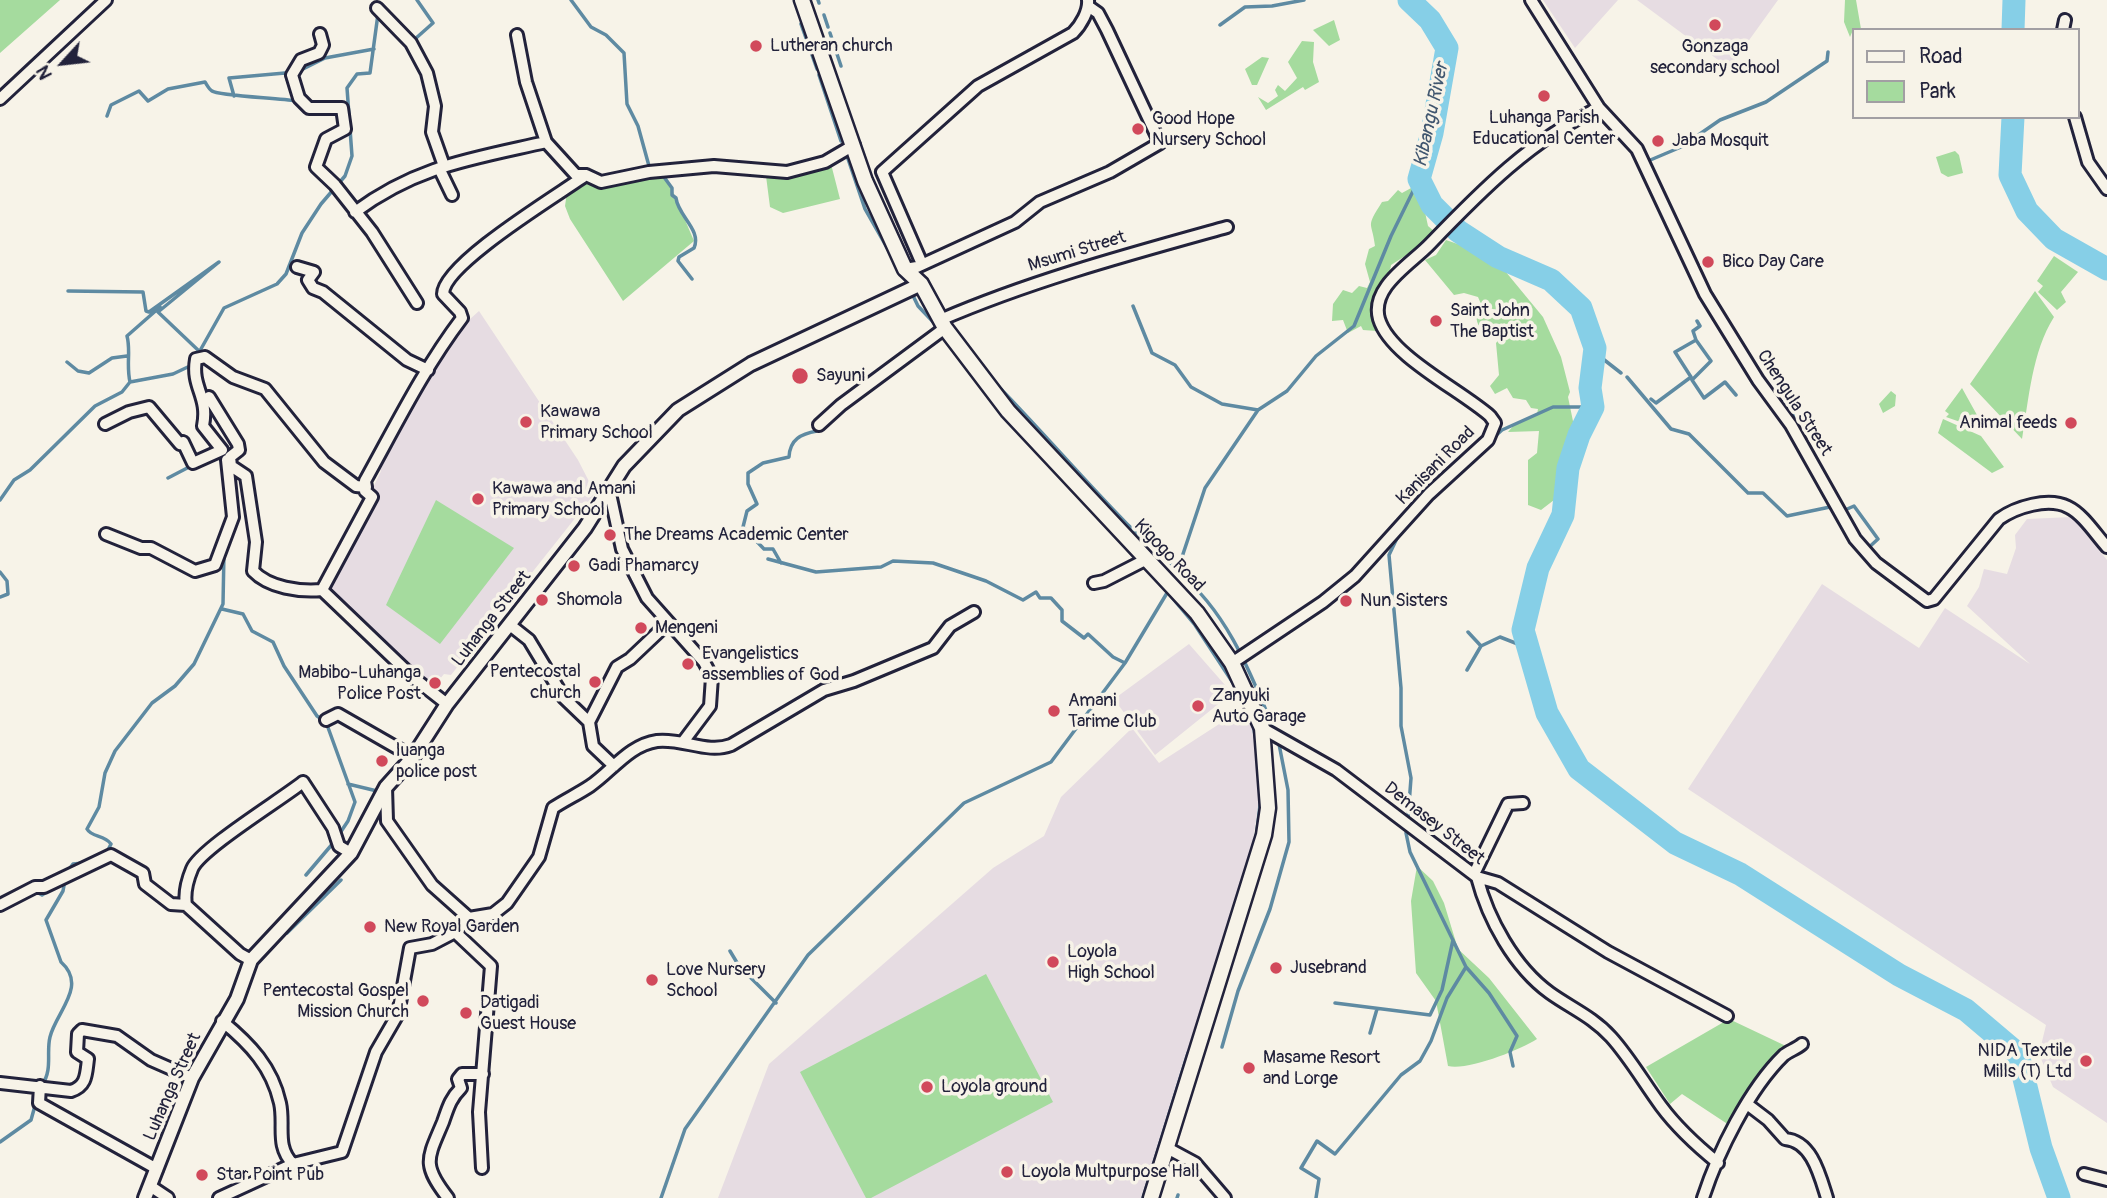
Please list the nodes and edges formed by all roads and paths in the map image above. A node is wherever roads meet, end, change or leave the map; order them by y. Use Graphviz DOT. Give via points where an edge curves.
graph roads {
  1 [pos="106,0"];
  2 [pos="802,0"];
  3 [pos="1531,0"];
  4 [pos="1088,3"];
  5 [pos="377,8"];
  6 [pos="320,34"];
  7 [pos="517,35"];
  8 [pos="0,99"];
  9 [pos="1599,108"];
  10 [pos="2076,119"];
  11 [pos="546,142"];
  12 [pos="854,145"];
  13 [pos="441,167"];
  14 [pos="882,172"];
  15 [pos="586,175"];
  16 [pos="865,181"];
  17 [pos="2107,189"];
  18 [pos="452,195"];
  19 [pos="355,212"];
  20 [pos="1227,227"];
  21 [pos="922,264"];
  22 [pos="297,267"];
  23 [pos="905,269"];
  24 [pos="921,284"];
  25 [pos="417,303"];
  26 [pos="943,324"];
  27 [pos="428,370"];
  28 [pos="205,393"];
  29 [pos="105,424"];
  30 [pos="819,425"];
  31 [pos="239,450"];
  32 [pos="366,487"];
  33 [pos="608,489"];
  34 [pos="106,534"];
  35 [pos="2107,547"];
  36 [pos="1145,560"];
  37 [pos="1094,583"];
  38 [pos="322,590"];
  39 [pos="974,612"];
  40 [pos="667,624"];
  41 [pos="510,625"];
  42 [pos="1232,663"];
  43 [pos="447,704"];
  44 [pos="326,720"];
  45 [pos="589,722"];
  46 [pos="1262,728"];
  47 [pos="683,742"];
  48 [pos="413,757"];
  49 [pos="614,766"];
  50 [pos="386,788"];
  51 [pos="1523,803"];
  52 [pos="351,853"];
  53 [pos="1475,875"];
  54 [pos="0,905"];
  55 [pos="186,905"];
  56 [pos="469,918"];
  57 [pos="455,932"];
  58 [pos="251,960"];
  59 [pos="1727,1016"];
  60 [pos="222,1021"];
  61 [pos="1802,1044"];
  62 [pos="483,1074"];
  63 [pos="192,1078"];
  64 [pos="0,1083"];
  65 [pos="40,1086"];
  66 [pos="1747,1104"];
  67 [pos="1168,1149"];
  68 [pos="1718,1163"];
  69 [pos="293,1164"];
  70 [pos="482,1168"];
  71 [pos="157,1169"];
  72 [pos="2084,1174"];
  73 [pos="2107,1180"];
  74 [pos="148,1192"];
  75 [pos="168,1198"];
  76 [pos="219,1198"];
  77 [pos="448,1198"];
  78 [pos="1151,1198"];
  79 [pos="1225,1198"];
  80 [pos="1703,1198"];
  81 [pos="1827,1198"];
  1 -- 8 [label="street"];
  2 -- 12 [label="main road, Kigogo Road"];
  3 -- 9 [label="street, Chengula Street"];
  4 -- 14 [label="street" via="1073,33 978,86"];
  4 -- 21 [label="street" via="1107,30 1160,143 1110,172 1048,198 1015,222"];
  5 -- 13 [label="street" via="411,43 427,73 435,106 432,132"];
  6 -- 19 [label="street" via="323,45 319,53 298,62 292,75 299,98 309,108 342,108 345,129 326,139 316,167"];
  7 -- 11 [label="street" via="526,82"];
  9 -- 35 [label="street, Chengula Street" via="1637,149 1712,306 1791,425 1855,539 1876,563 1927,601 1934,600 1999,519 2010,511 2042,503 2071,508"];
  9 -- 42 [label="street, Kanisani Road" via="1549,136 1458,213 1385,288 1378,307 1379,320 1392,344 1490,416 1494,431 1355,576"];
  10 -- 17 [label="street" via="2088,162"];
  11 -- 13 [label="street"];
  11 -- 15 [label="street" via="576,175"];
  12 -- 15 [label="street" via="825,162 787,172 715,166 601,182"];
  12 -- 16 [label="main road, Kigogo Road"];
  13 -- 18 [label="street"];
  13 -- 19 [label="street" via="401,180"];
  14 -- 16 [label="street"];
  14 -- 21 [label="street"];
  15 -- 27 [label="street" via="498,233 447,281 443,294 463,318"];
  16 -- 23 [label="main road, Kigogo Road"];
  19 -- 25 [label="street" via="393,261"];
  20 -- 26 [label="street, Msumi Street" via="1046,279 972,305"];
  21 -- 23 [label="street"];
  22 -- 27 [label="street" via="314,272 308,280 313,288 407,360"];
  23 -- 24 [label="main road, Kigogo Road"];
  24 -- 26 [label="main road, Kigogo Road"];
  24 -- 33 [label="street, Luhanga Street" via="751,364 678,410"];
  26 -- 30 [label="street, Msumi Street"];
  26 -- 36 [label="main road, Kigogo Road" via="1008,411"];
  27 -- 32 [label="street" via="394,424"];
  28 -- 31 [label="street"];
  29 -- 32 [label="street" via="149,407 180,444 183,442 193,463 222,450 202,426 206,409 194,368 201,356 233,377 265,389 324,462 356,486"];
  31 -- 34 [label="street" via="228,457 233,517 215,565 195,571 151,548"];
  31 -- 38 [label="street" via="230,459 232,468 244,472 248,483 256,542 253,571 268,582 296,590"];
  32 -- 38 [label="street" via="372,497"];
  33 -- 40 [label="street" via="622,549 647,598"];
  33 -- 41 [label="street, Luhanga Street" via="586,528"];
  36 -- 37 [label="street"];
  36 -- 42 [label="main road, Kigogo Road" via="1197,613"];
  38 -- 43 [label="street"];
  39 -- 47 [label="street" via="950,626 933,648 824,690 740,741 717,750"];
  40 -- 45 [label="street" via="617,667"];
  40 -- 47 [label="street" via="704,662 713,686 710,706"];
  41 -- 43 [label="street, Luhanga Street"];
  41 -- 45 [label="street" via="529,640 564,698"];
  42 -- 46 [label="main road, Kigogo Road"];
  43 -- 48 [label="street, Luhanga Street"];
  44 -- 48 [label="street" via="338,714"];
  45 -- 49 [label="street" via="593,746"];
  46 -- 53 [label="street, Demasey Street" via="1336,770"];
  46 -- 67 [label="main road, Kigogo Road" via="1268,808 1264,835"];
  47 -- 49 [label="street" via="646,743"];
  48 -- 50 [label="street, Luhanga Street"];
  49 -- 56 [label="street" via="553,808 539,857 508,903 493,914"];
  50 -- 52 [label="street, Luhanga Street"];
  50 -- 56 [label="street" via="387,821 432,885"];
  51 -- 53 [label="street" via="1507,804"];
  52 -- 55 [label="street" via="339,846 333,828 303,782 192,867 184,891"];
  52 -- 58 [label="street, Luhanga Street"];
  53 -- 59 [label="street" via="1498,883 1608,952"];
  53 -- 68 [label="street, Demasey Street" via="1482,897 1524,968 1611,1037 1678,1126"];
  54 -- 55 [label="street" via="111,855 143,873 145,884 171,904"];
  55 -- 58 [label="street"];
  56 -- 57 [label="street"];
  57 -- 62 [label="street" via="491,967"];
  57 -- 69 [label="street" via="432,944 410,948 398,1014 376,1052 342,1152"];
  58 -- 60 [label="street, Luhanga Street" via="237,999"];
  60 -- 63 [label="street, Luhanga Street"];
  60 -- 69 [label="street" via="253,1048 270,1073 282,1116 280,1139"];
  61 -- 66 [label="street" via="1770,1070"];
  62 -- 70 [label="street"];
  62 -- 77 [label="street" via="462,1074 458,1079 461,1088 449,1100 429,1149 435,1182"];
  63 -- 65 [label="street" via="163,1066 117,1036 82,1030 77,1052 88,1059 80,1088"];
  63 -- 71 [label="street, Luhanga Street"];
  64 -- 65 [label="street"];
  65 -- 71 [label="street" via="39,1103 50,1111"];
  66 -- 68 [label="street"];
  66 -- 81 [label="street" via="1784,1139 1794,1140 1807,1151"];
  67 -- 78 [label="main road, Kigogo Road"];
  67 -- 79 [label="street" via="1195,1163"];
  68 -- 80 [label="street"];
  69 -- 76 [label="street"];
  71 -- 74 [label="street, Luhanga Street"];
  72 -- 73 [label="street"];
  74 -- 75 [label="street"];
}
